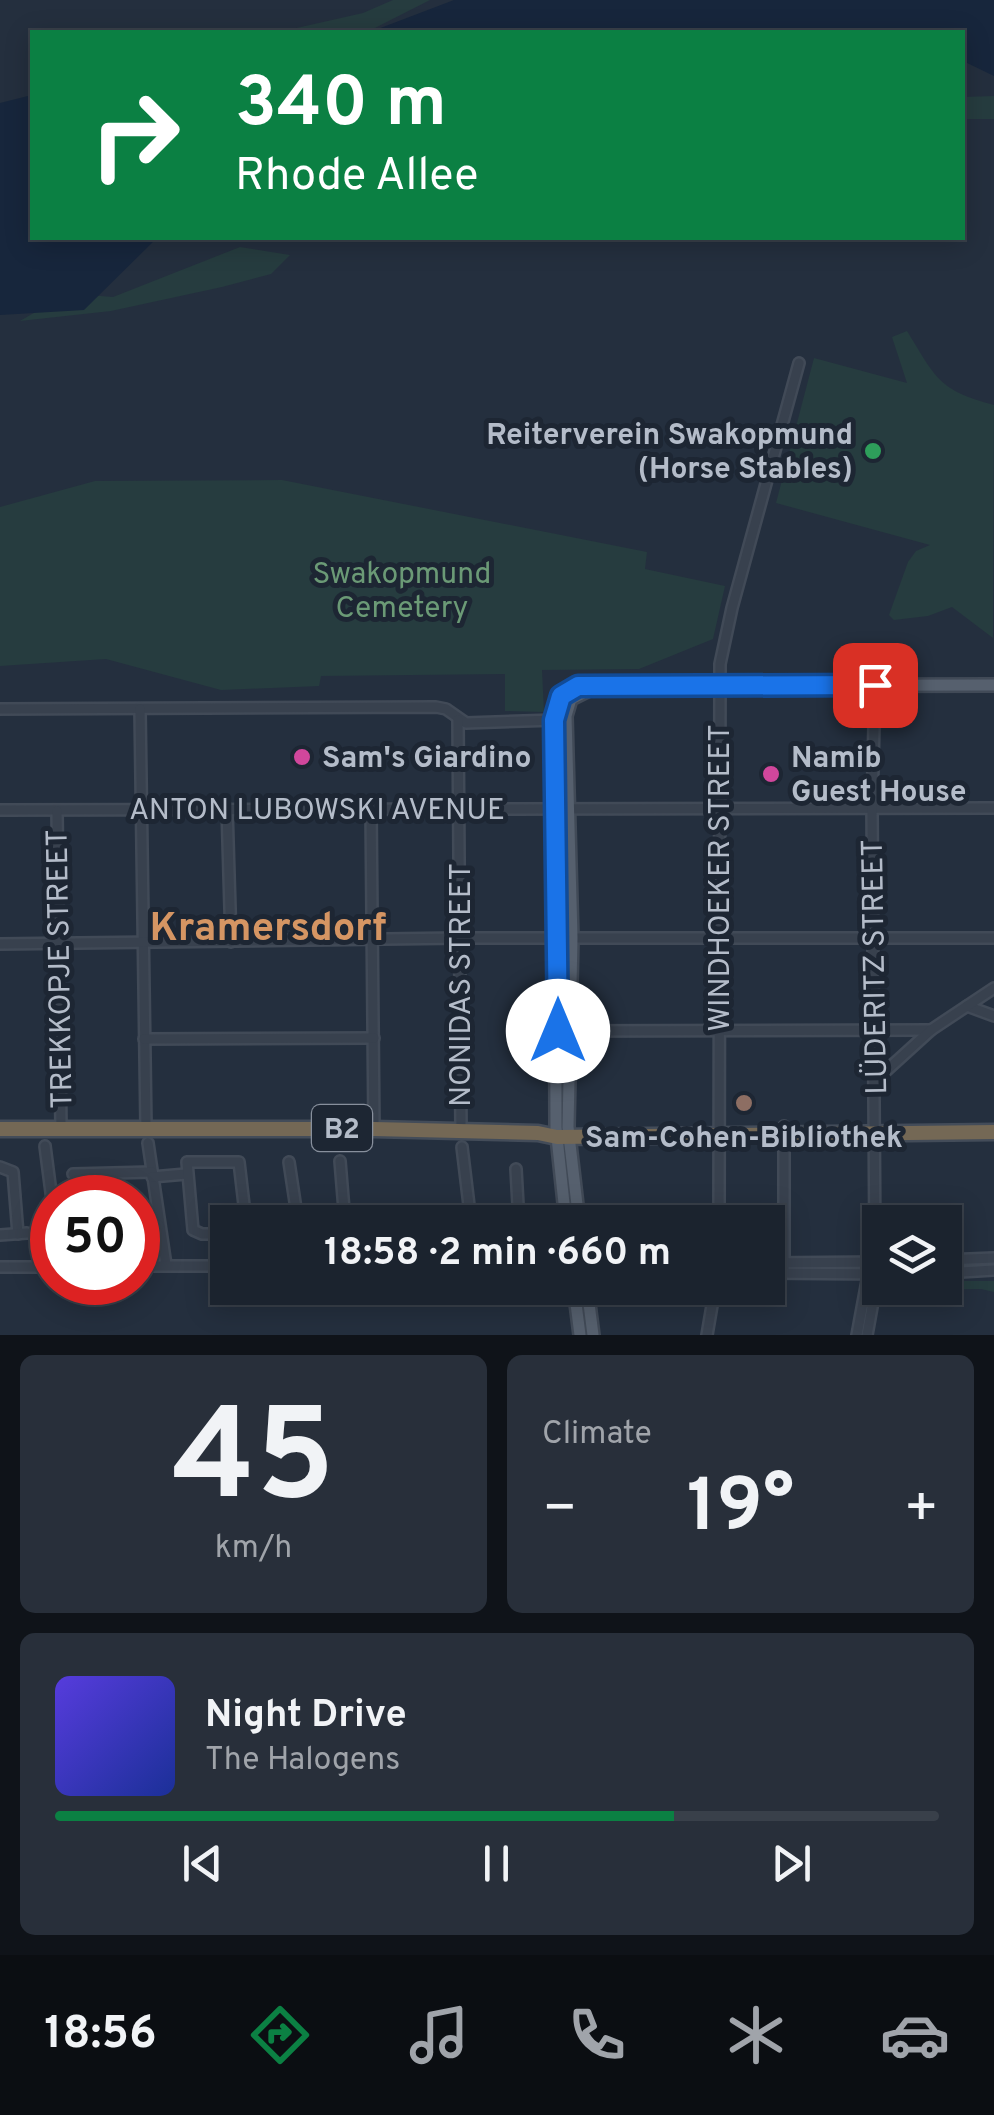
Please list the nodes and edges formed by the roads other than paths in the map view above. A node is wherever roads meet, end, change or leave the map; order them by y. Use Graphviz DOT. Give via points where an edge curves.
graph roads {
  1 [pos="800,363"];
  2 [pos="718,685"];
  3 [pos="875,685"];
  4 [pos="994,685"];
  5 [pos="605,686"];
  6 [pos="0,709"];
  7 [pos="140,709"];
  8 [pos="458,720"];
  9 [pos="554,720"];
  10 [pos="227,808"];
  11 [pos="372,808"];
  12 [pos="459,808"];
  13 [pos="556,808"];
  14 [pos="571,808"];
  15 [pos="717,808"];
  16 [pos="872,808"];
  17 [pos="994,808"];
  18 [pos="0,810"];
  19 [pos="57,810"];
  20 [pos="140,810"];
  21 [pos="873,936"];
  22 [pos="460,938"];
  23 [pos="557,938"];
  24 [pos="572,938"];
  25 [pos="718,938"];
  26 [pos="994,938"];
  27 [pos="372,940"];
  28 [pos="141,942"];
  29 [pos="230,942"];
  30 [pos="59,943"];
  31 [pos="0,944"];
  32 [pos="994,988"];
  33 [pos="967,1006"];
  34 [pos="994,1016"];
  35 [pos="874,1029"];
  36 [pos="720,1030"];
  37 [pos="931,1030"];
  38 [pos="565,1032"];
  39 [pos="374,1038"];
  40 [pos="144,1039"];
  41 [pos="876,1080"];
  42 [pos="994,1124"];
  43 [pos="61,1128"];
  44 [pos="374,1128"];
  45 [pos="875,1128"];
  46 [pos="0,1129"];
  47 [pos="784,1129"];
  48 [pos="461,1130"];
  49 [pos="721,1130"];
  50 [pos="534,1132"];
  51 [pos="562,1132"];
  52 [pos="994,1132"];
  53 [pos="147,1135"];
  54 [pos="45,1146"];
  55 [pos="462,1147"];
  56 [pos="558,1160"];
  57 [pos="340,1161"];
  58 [pos="289,1162"];
  59 [pos="0,1168"];
  60 [pos="516,1168"];
  61 [pos="73,1174"];
  62 [pos="186,1174"];
  63 [pos="49,1175"];
  64 [pos="152,1175"];
  65 [pos="244,1205"];
  66 [pos="295,1205"];
  67 [pos="344,1205"];
  68 [pos="469,1205"];
  69 [pos="518,1205"];
  70 [pos="564,1205"];
  71 [pos="575,1205"];
  72 [pos="719,1205"];
  73 [pos="784,1205"];
  74 [pos="875,1205"];
  75 [pos="160,1231"];
  76 [pos="210,1234"];
  77 [pos="0,1235"];
  78 [pos="994,1258"];
  79 [pos="962,1259"];
  80 [pos="30,1266"];
  81 [pos="160,1266"];
  82 [pos="166,1266"];
  83 [pos="210,1266"];
  84 [pos="0,1267"];
  85 [pos="785,1268"];
  86 [pos="862,1268"];
  87 [pos="994,1270"];
  88 [pos="962,1272"];
  89 [pos="576,1305"];
  90 [pos="589,1305"];
  91 [pos="712,1305"];
  92 [pos="865,1305"];
  93 [pos="872,1305"];
  94 [pos="580,1335"];
  95 [pos="593,1335"];
  96 [pos="707,1335"];
  97 [pos="856,1335"];
  98 [pos="868,1335"];
  1 -- 2 [label="street, WINDHOEKER STREET" via="732,608"];
  2 -- 3 [label="main road"];
  2 -- 5 [label="main road"];
  2 -- 15 [label="street, WINDHOEKER STREET"];
  3 -- 4 [label="main road"];
  3 -- 16 [label="street, LÜDERITZ STREET"];
  5 -- 9 [label="main road" via="566,691"];
  5 -- 14 [label="main road" via="578,694 567,707"];
  6 -- 7 [label="street"];
  7 -- 8 [label="street" via="436,707"];
  7 -- 20 [label="street"];
  8 -- 9 [label="street"];
  8 -- 12 [label="street, NONIDAS STREET"];
  9 -- 13 [label="main road"];
  10 -- 11 [label="street, ANTON LUBOWSKI AVENUE"];
  10 -- 20 [label="street, ANTON LUBOWSKI AVENUE"];
  10 -- 29 [label="street"];
  11 -- 12 [label="street, ANTON LUBOWSKI AVENUE"];
  11 -- 27 [label="street"];
  12 -- 13 [label="street, ANTON LUBOWSKI AVENUE"];
  12 -- 22 [label="street, NONIDAS STREET"];
  13 -- 14 [label="street, ANTON LUBOWSKI AVENUE"];
  13 -- 23 [label="main road"];
  14 -- 15 [label="street, ANTON LUBOWSKI AVENUE"];
  14 -- 24 [label="main road"];
  15 -- 16 [label="street, ANTON LUBOWSKI AVENUE"];
  15 -- 25 [label="street, WINDHOEKER STREET"];
  16 -- 17 [label="street, ANTON LUBOWSKI AVENUE"];
  16 -- 21 [label="street, LÜDERITZ STREET"];
  18 -- 19 [label="street, ANTON LUBOWSKI AVENUE"];
  19 -- 20 [label="street, ANTON LUBOWSKI AVENUE"];
  19 -- 30 [label="street, TREKKOPJE STREET"];
  20 -- 28 [label="street"];
  21 -- 25 [label="street"];
  21 -- 26 [label="street"];
  21 -- 35 [label="street, LÜDERITZ STREET"];
  22 -- 23 [label="street"];
  22 -- 27 [label="street"];
  22 -- 48 [label="street, NONIDAS STREET"];
  23 -- 24 [label="street"];
  23 -- 38 [label="main road"];
  24 -- 25 [label="street"];
  24 -- 38 [label="main road"];
  25 -- 36 [label="street, WINDHOEKER STREET"];
  27 -- 29 [label="street"];
  27 -- 39 [label="street"];
  28 -- 29 [label="street"];
  28 -- 30 [label="street"];
  28 -- 40 [label="street"];
  30 -- 31 [label="street"];
  30 -- 43 [label="street, TREKKOPJE STREET"];
  32 -- 33 [label="street"];
  33 -- 34 [label="street"];
  33 -- 37 [label="street"];
  35 -- 36 [label="street"];
  35 -- 37 [label="street"];
  35 -- 41 [label="street, LÜDERITZ STREET"];
  36 -- 38 [label="street"];
  36 -- 49 [label="street, WINDHOEKER STREET"];
  37 -- 41 [label="street"];
  38 -- 51 [label="main road"];
  39 -- 40 [label="street"];
  39 -- 44 [label="street"];
  40 -- 53 [label="street"];
  41 -- 45 [label="street, LÜDERITZ STREET"];
  42 -- 45 [label="highway, B2"];
  43 -- 46 [label="highway, B2"];
  43 -- 53 [label="highway, B2"];
  44 -- 48 [label="highway, B2"];
  44 -- 53 [label="highway, B2"];
  45 -- 47 [label="highway, B2"];
  45 -- 52 [label="highway, B2"];
  45 -- 74 [label="street, LÜDERITZ STREET"];
  47 -- 49 [label="highway, B2"];
  47 -- 73 [label="street"];
  48 -- 50 [label="highway, B2"];
  49 -- 51 [label="highway, B2"];
  49 -- 72 [label="street, WINDHOEKER STREET"];
  50 -- 51 [label="highway, B2"];
  50 -- 56 [label="main road"];
  51 -- 56 [label="main road"];
  51 -- 71 [label="main road"];
  53 -- 64 [label="street"];
  54 -- 63 [label="street"];
  55 -- 68 [label="street"];
  56 -- 70 [label="main road"];
  57 -- 67 [label="street"];
  58 -- 66 [label="street"];
  59 -- 77 [label="street" via="13,1172 23,1233"];
  60 -- 69 [label="street"];
  61 -- 64 [label="street"];
  62 -- 64 [label="street"];
  62 -- 65 [label="street" via="187,1162 240,1162"];
  62 -- 76 [label="street" via="193,1230"];
  75 -- 82 [label="street"];
  78 -- 79 [label="street"];
  80 -- 84 [label="street"];
  81 -- 82 [label="street"];
  82 -- 83 [label="street"];
  85 -- 86 [label="street"];
  87 -- 88 [label="street"];
  89 -- 94 [label="main road"];
  90 -- 95 [label="main road"];
  91 -- 96 [label="street"];
  92 -- 97 [label="street, LÜDERITZ STREET"];
  93 -- 98 [label="street, LÜDERITZ STREET"];
}
